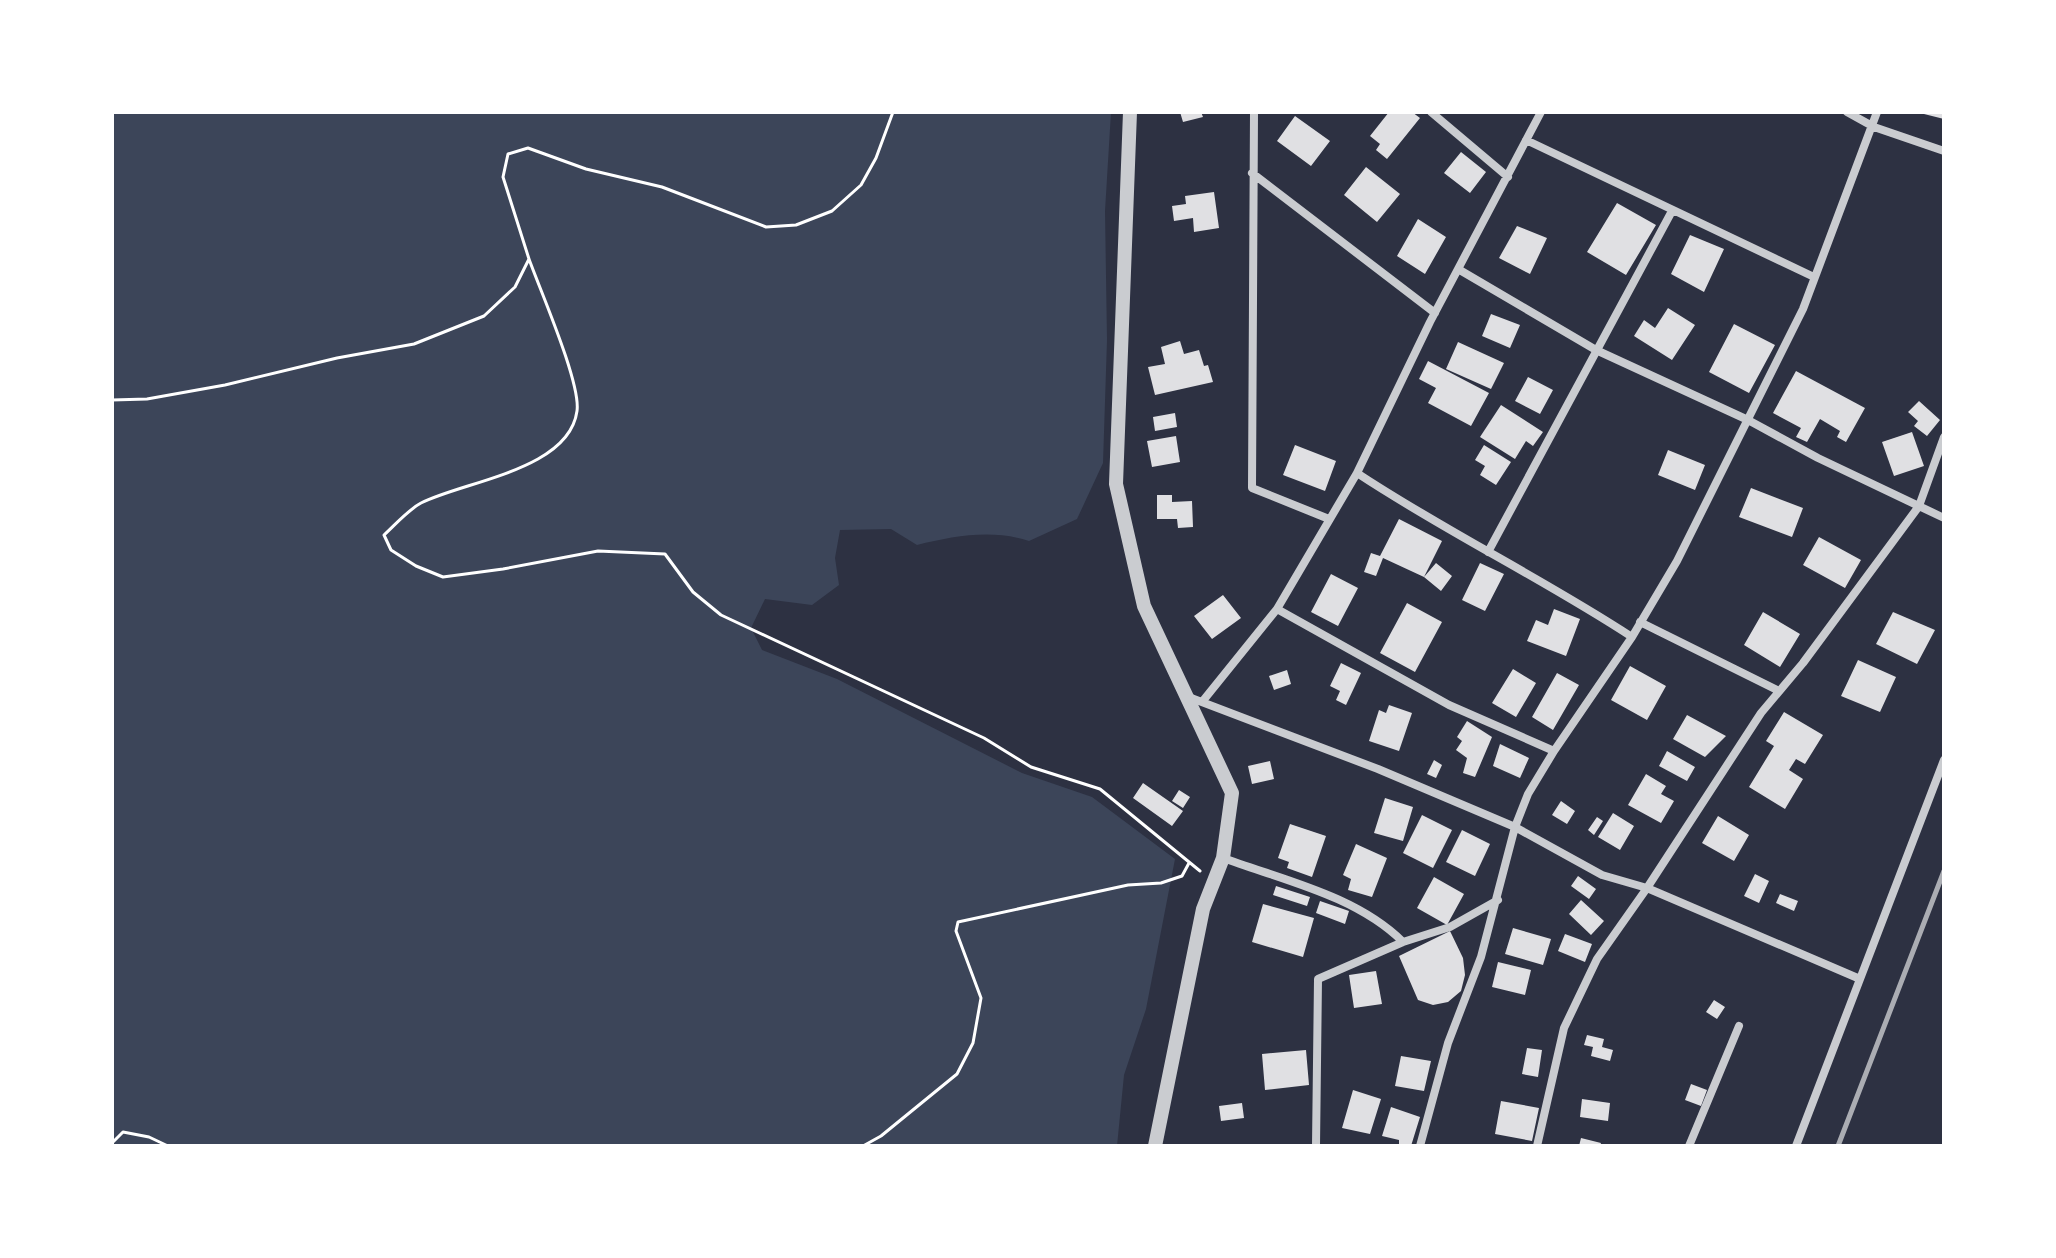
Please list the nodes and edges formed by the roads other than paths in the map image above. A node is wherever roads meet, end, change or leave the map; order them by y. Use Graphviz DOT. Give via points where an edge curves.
graph roads {
  1 [pos="1130,112"];
  2 [pos="1254,112"];
  3 [pos="1431,112"];
  4 [pos="1541,112"];
  5 [pos="1847,112"];
  6 [pos="1877,112"];
  7 [pos="1874,127"];
  8 [pos="1526,140"];
  9 [pos="1944,151"];
  10 [pos="1252,173"];
  11 [pos="1508,177"];
  12 [pos="1672,211"];
  13 [pos="1458,269"];
  14 [pos="1814,277"];
  15 [pos="1435,313"];
  16 [pos="1596,350"];
  17 [pos="1748,420"];
  18 [pos="1944,437"];
  19 [pos="1357,473"];
  20 [pos="1919,506"];
  21 [pos="1944,518"];
  22 [pos="1329,519"];
  23 [pos="1488,552"];
  24 [pos="1277,609"];
  25 [pos="1640,622"];
  26 [pos="1632,637"];
  27 [pos="1779,691"];
  28 [pos="1185,696"];
  29 [pos="1202,702"];
  30 [pos="1554,751"];
  31 [pos="1944,760"];
  32 [pos="1515,827"];
  33 [pos="1223,858"];
  34 [pos="1647,888"];
  35 [pos="1498,900"];
  36 [pos="1403,942"];
  37 [pos="1860,979"];
  38 [pos="1739,1026"];
  39 [pos="1155,1146"];
  40 [pos="1316,1146"];
  41 [pos="1420,1146"];
  42 [pos="1537,1146"];
  43 [pos="1689,1146"];
  44 [pos="1796,1146"];
  1 -- 28 [label="street" via="1116,484 1144,606"];
  2 -- 10 [label="street"];
  3 -- 11 [label="street"];
  4 -- 8 [label="street"];
  5 -- 7 [label="street"];
  6 -- 7 [label="street"];
  7 -- 9 [label="street"];
  7 -- 14 [label="street"];
  8 -- 11 [label="street"];
  8 -- 12 [label="street"];
  10 -- 15 [label="street"];
  10 -- 22 [label="street" via="1252,488"];
  11 -- 13 [label="street"];
  12 -- 14 [label="street"];
  12 -- 16 [label="street"];
  13 -- 15 [label="street"];
  13 -- 16 [label="street"];
  14 -- 17 [label="street"];
  15 -- 19 [label="street"];
  16 -- 17 [label="street"];
  16 -- 23 [label="street"];
  17 -- 20 [label="street"];
  17 -- 25 [label="street"];
  18 -- 20 [label="street"];
  19 -- 22 [label="street"];
  19 -- 23 [label="street"];
  20 -- 21 [label="street"];
  20 -- 27 [label="street"];
  22 -- 24 [label="street"];
  23 -- 26 [label="street"];
  24 -- 29 [label="street"];
  24 -- 30 [label="street" via="1449,705"];
  25 -- 26 [label="street"];
  25 -- 27 [label="street"];
  26 -- 30 [label="street"];
  27 -- 34 [label="street"];
  28 -- 29 [label="street"];
  28 -- 33 [label="street" via="1232,793"];
  29 -- 32 [label="street"];
  30 -- 32 [label="street"];
  31 -- 37 [label="street"];
  32 -- 34 [label="street" via="1602,875"];
  32 -- 35 [label="street"];
  33 -- 36 [label="street" via="1343,903 1383,922"];
  33 -- 39 [label="street" via="1203,909"];
  34 -- 37 [label="street"];
  34 -- 42 [label="street" via="1597,959 1564,1028"];
  35 -- 36 [label="street" via="1450,927"];
  35 -- 41 [label="street" via="1448,1043"];
  36 -- 40 [label="street" via="1318,979"];
  37 -- 44 [label="street"];
  38 -- 43 [label="street"];
}
